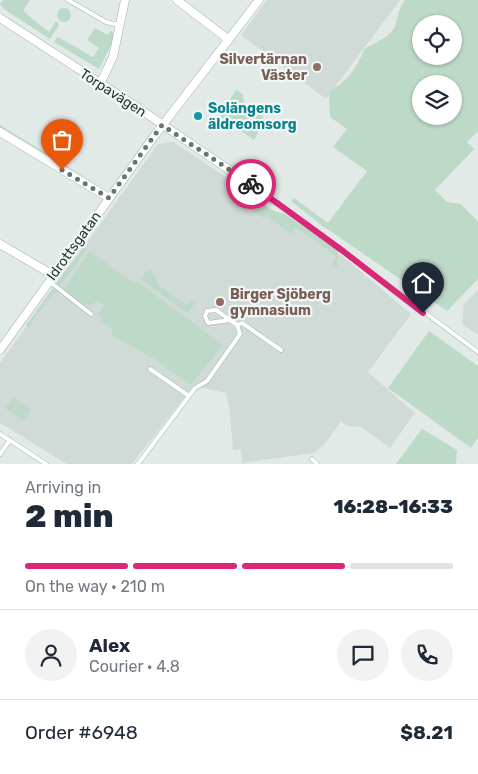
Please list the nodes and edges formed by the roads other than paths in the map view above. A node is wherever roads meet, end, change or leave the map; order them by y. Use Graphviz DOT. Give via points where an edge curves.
graph roads {
  1 [pos="68,0"];
  2 [pos="125,0"];
  3 [pos="259,0"];
  4 [pos="181,1"];
  5 [pos="0,18"];
  6 [pos="118,26"];
  7 [pos="229,40"];
  8 [pos="100,84"];
  9 [pos="162,125"];
  10 [pos="0,132"];
  11 [pos="109,198"];
  12 [pos="275,201"];
  13 [pos="0,244"];
  14 [pos="51,278"];
  15 [pos="91,314"];
  16 [pos="230,320"];
  17 [pos="237,324"];
  18 [pos="0,334"];
  19 [pos="8,339"];
  20 [pos="0,350"];
  21 [pos="281,350"];
  22 [pos="478,352"];
  23 [pos="150,369"];
  24 [pos="189,396"];
  25 [pos="0,434"];
  26 [pos="10,440"];
  27 [pos="0,454"];
  28 [pos="312,459"];
  29 [pos="46,464"];
  30 [pos="138,464"];
  31 [pos="317,464"];
  1 -- 6 [label="lane"];
  2 -- 6 [label="street"];
  3 -- 7 [label="street, Idrottsgatan"];
  4 -- 7 [label="street"];
  5 -- 8 [label="street, Torpavägen"];
  6 -- 8 [label="street" via="113,57"];
  7 -- 9 [label="street, Idrottsgatan"];
  8 -- 9 [label="street, Torpavägen"];
  9 -- 11 [label="street, Idrottsgatan"];
  9 -- 12 [label="street, Torpavägen" via="260,187"];
  10 -- 11 [label="street"];
  11 -- 14 [label="street, Idrottsgatan"];
  12 -- 22 [label="lane"];
  13 -- 14 [label="street"];
  14 -- 15 [label="lane"];
  14 -- 19 [label="street, Idrottsgatan"];
  16 -- 16 [label="lane" via="216,310 208,311 205,316 208,323"];
  16 -- 17 [label="lane"];
  17 -- 21 [label="lane" via="242,323"];
  17 -- 24 [label="lane" via="240,334 207,381 194,388"];
  18 -- 19 [label="street"];
  19 -- 20 [label="street, Idrottsgatan"];
  23 -- 24 [label="lane"];
  24 -- 30 [label="lane"];
  25 -- 26 [label="lane"];
  26 -- 27 [label="lane"];
  26 -- 29 [label="lane"];
  28 -- 31 [label="lane"];
}
